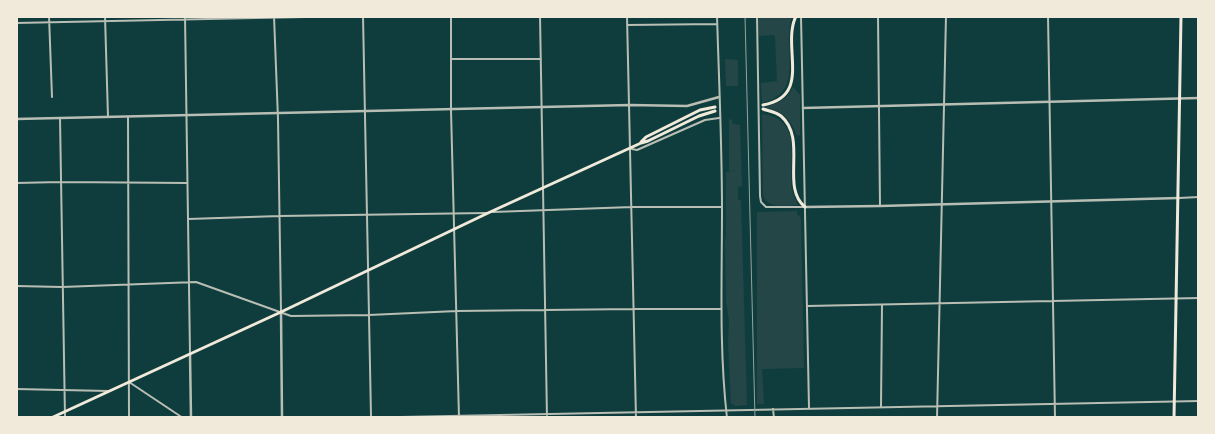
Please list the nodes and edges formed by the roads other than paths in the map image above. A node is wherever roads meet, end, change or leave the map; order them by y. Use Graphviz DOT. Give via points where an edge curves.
graph roads {
  1 [pos="49,16"];
  2 [pos="104,16"];
  3 [pos="353,16"];
  4 [pos="363,16"];
  5 [pos="451,16"];
  6 [pos="540,16"];
  7 [pos="627,16"];
  8 [pos="717,16"];
  9 [pos="757,16"];
  10 [pos="796,16"];
  11 [pos="801,16"];
  12 [pos="878,16"];
  13 [pos="946,16"];
  14 [pos="1048,16"];
  15 [pos="1181,16"];
  16 [pos="274,17"];
  17 [pos="185,18"];
  18 [pos="104,22"];
  19 [pos="16,23"];
  20 [pos="49,23"];
  21 [pos="627,24"];
  22 [pos="718,24"];
  23 [pos="541,58"];
  24 [pos="452,59"];
  25 [pos="52,97"];
  26 [pos="719,97"];
  27 [pos="1180,98"];
  28 [pos="1199,98"];
  29 [pos="1050,102"];
  30 [pos="944,104"];
  31 [pos="630,105"];
  32 [pos="880,105"];
  33 [pos="541,108"];
  34 [pos="803,108"];
  35 [pos="715,109"];
  36 [pos="451,110"];
  37 [pos="365,112"];
  38 [pos="277,113"];
  39 [pos="186,115"];
  40 [pos="108,117"];
  41 [pos="128,117"];
  42 [pos="60,118"];
  43 [pos="719,118"];
  44 [pos="16,119"];
  45 [pos="630,148"];
  46 [pos="61,182"];
  47 [pos="128,182"];
  48 [pos="16,183"];
  49 [pos="187,183"];
  50 [pos="542,188"];
  51 [pos="1199,197"];
  52 [pos="1179,198"];
  53 [pos="1051,202"];
  54 [pos="942,204"];
  55 [pos="805,206"];
  56 [pos="880,206"];
  57 [pos="632,207"];
  58 [pos="722,207"];
  59 [pos="544,209"];
  60 [pos="454,212"];
  61 [pos="488,213"];
  62 [pos="368,214"];
  63 [pos="280,216"];
  64 [pos="188,219"];
  65 [pos="454,230"];
  66 [pos="369,270"];
  67 [pos="189,282"];
  68 [pos="129,284"];
  69 [pos="16,286"];
  70 [pos="62,287"];
  71 [pos="1175,298"];
  72 [pos="1199,298"];
  73 [pos="1053,301"];
  74 [pos="940,304"];
  75 [pos="882,305"];
  76 [pos="807,306"];
  77 [pos="633,309"];
  78 [pos="546,310"];
  79 [pos="720,310"];
  80 [pos="457,311"];
  81 [pos="281,312"];
  82 [pos="369,315"];
  83 [pos="190,354"];
  84 [pos="128,382"];
  85 [pos="16,389"];
  86 [pos="63,389"];
  87 [pos="110,391"];
  88 [pos="1174,400"];
  89 [pos="1199,401"];
  90 [pos="1055,403"];
  91 [pos="938,406"];
  92 [pos="881,407"];
  93 [pos="809,408"];
  94 [pos="773,409"];
  95 [pos="726,410"];
  96 [pos="64,411"];
  97 [pos="636,411"];
  98 [pos="547,416"];
  99 [pos="371,417"];
  100 [pos="459,417"];
  101 [pos="51,418"];
  102 [pos="64,418"];
  103 [pos="129,418"];
  104 [pos="183,418"];
  105 [pos="191,418"];
  106 [pos="282,418"];
  107 [pos="350,418"];
  108 [pos="636,418"];
  109 [pos="727,418"];
  110 [pos="774,418"];
  111 [pos="937,418"];
  112 [pos="1056,418"];
  113 [pos="1174,418"];
  1 -- 20 [label="street"];
  2 -- 18 [label="street"];
  3 -- 16 [label="street"];
  4 -- 37 [label="street"];
  5 -- 24 [label="street"];
  6 -- 23 [label="street"];
  7 -- 21 [label="street"];
  8 -- 22 [label="street"];
  9 -- 55 [label="street" via="760,196 766,207"];
  10 -- 55 [label="main road" via="792,27 791,86 784,96 763,107 781,116 790,128 795,191 799,202"];
  11 -- 34 [label="street"];
  12 -- 32 [label="street"];
  13 -- 30 [label="street"];
  14 -- 29 [label="street"];
  15 -- 27 [label="main road"];
  16 -- 17 [label="street"];
  16 -- 38 [label="street"];
  17 -- 18 [label="street"];
  17 -- 39 [label="street"];
  18 -- 20 [label="street"];
  18 -- 40 [label="street"];
  19 -- 20 [label="street"];
  20 -- 25 [label="street"];
  21 -- 22 [label="street"];
  21 -- 31 [label="street"];
  22 -- 26 [label="street"];
  23 -- 24 [label="street"];
  23 -- 33 [label="street"];
  24 -- 36 [label="street"];
  26 -- 31 [label="street" via="687,106"];
  26 -- 43 [label="street"];
  27 -- 28 [label="street"];
  27 -- 29 [label="street"];
  27 -- 52 [label="main road"];
  29 -- 30 [label="street"];
  29 -- 53 [label="street"];
  30 -- 32 [label="street"];
  30 -- 54 [label="street"];
  31 -- 33 [label="street"];
  31 -- 45 [label="street"];
  32 -- 34 [label="street"];
  32 -- 56 [label="street"];
  33 -- 36 [label="street"];
  33 -- 50 [label="street"];
  34 -- 55 [label="street"];
  35 -- 45 [label="main road"];
  36 -- 37 [label="street"];
  36 -- 60 [label="street"];
  37 -- 38 [label="street"];
  37 -- 62 [label="street"];
  38 -- 39 [label="street"];
  38 -- 63 [label="street"];
  39 -- 41 [label="street"];
  39 -- 49 [label="street"];
  40 -- 41 [label="street"];
  40 -- 42 [label="street"];
  41 -- 47 [label="street"];
  42 -- 44 [label="street"];
  42 -- 46 [label="street"];
  43 -- 45 [label="street" via="705,120 637,150"];
  43 -- 58 [label="street"];
  45 -- 50 [label="main road"];
  45 -- 57 [label="street"];
  46 -- 47 [label="street"];
  46 -- 48 [label="street"];
  46 -- 70 [label="street"];
  47 -- 49 [label="street"];
  47 -- 68 [label="street"];
  49 -- 64 [label="street"];
  50 -- 59 [label="street"];
  50 -- 61 [label="main road"];
  51 -- 52 [label="street"];
  52 -- 53 [label="street"];
  52 -- 71 [label="main road"];
  53 -- 54 [label="street"];
  53 -- 73 [label="street"];
  54 -- 56 [label="street"];
  54 -- 74 [label="street"];
  55 -- 56 [label="street"];
  55 -- 76 [label="street"];
  57 -- 58 [label="street"];
  57 -- 59 [label="street"];
  57 -- 77 [label="street"];
  58 -- 79 [label="street"];
  59 -- 61 [label="street"];
  59 -- 78 [label="street"];
  60 -- 61 [label="street"];
  60 -- 62 [label="street"];
  60 -- 65 [label="street"];
  61 -- 65 [label="main road"];
  62 -- 63 [label="street"];
  62 -- 66 [label="street"];
  63 -- 64 [label="street"];
  63 -- 81 [label="street"];
  64 -- 67 [label="street"];
  65 -- 66 [label="main road"];
  65 -- 80 [label="street"];
  66 -- 81 [label="main road"];
  66 -- 82 [label="street"];
  67 -- 68 [label="street"];
  67 -- 81 [label="street"];
  67 -- 83 [label="street"];
  68 -- 70 [label="street"];
  68 -- 84 [label="street"];
  69 -- 70 [label="street"];
  70 -- 86 [label="street"];
  71 -- 72 [label="street"];
  71 -- 73 [label="street"];
  71 -- 88 [label="main road"];
  73 -- 74 [label="street"];
  73 -- 90 [label="street"];
  74 -- 75 [label="street"];
  74 -- 91 [label="street"];
  75 -- 76 [label="street"];
  75 -- 92 [label="street"];
  76 -- 93 [label="street"];
  77 -- 78 [label="street"];
  77 -- 79 [label="street"];
  77 -- 97 [label="street"];
  78 -- 80 [label="street"];
  78 -- 98 [label="street"];
  79 -- 95 [label="street"];
  80 -- 82 [label="street"];
  80 -- 100 [label="street"];
  81 -- 82 [label="street" via="291,316"];
  81 -- 83 [label="main road"];
  81 -- 106 [label="street"];
  82 -- 99 [label="street"];
  83 -- 84 [label="main road"];
  83 -- 105 [label="street"];
  84 -- 87 [label="main road"];
  84 -- 103 [label="street"];
  84 -- 104 [label="street"];
  85 -- 86 [label="street"];
  86 -- 87 [label="street"];
  86 -- 96 [label="street"];
  87 -- 96 [label="main road"];
  88 -- 89 [label="street"];
  88 -- 90 [label="street"];
  88 -- 113 [label="main road"];
  90 -- 91 [label="street"];
  90 -- 112 [label="street"];
  91 -- 92 [label="street"];
  91 -- 111 [label="street"];
  92 -- 93 [label="street"];
  93 -- 94 [label="street"];
  94 -- 95 [label="street"];
  94 -- 110 [label="street"];
  95 -- 97 [label="street"];
  95 -- 109 [label="street"];
  96 -- 101 [label="main road"];
  96 -- 102 [label="street"];
  97 -- 98 [label="street"];
  97 -- 108 [label="street"];
  98 -- 100 [label="street"];
  99 -- 100 [label="street"];
  99 -- 107 [label="street"];
}
